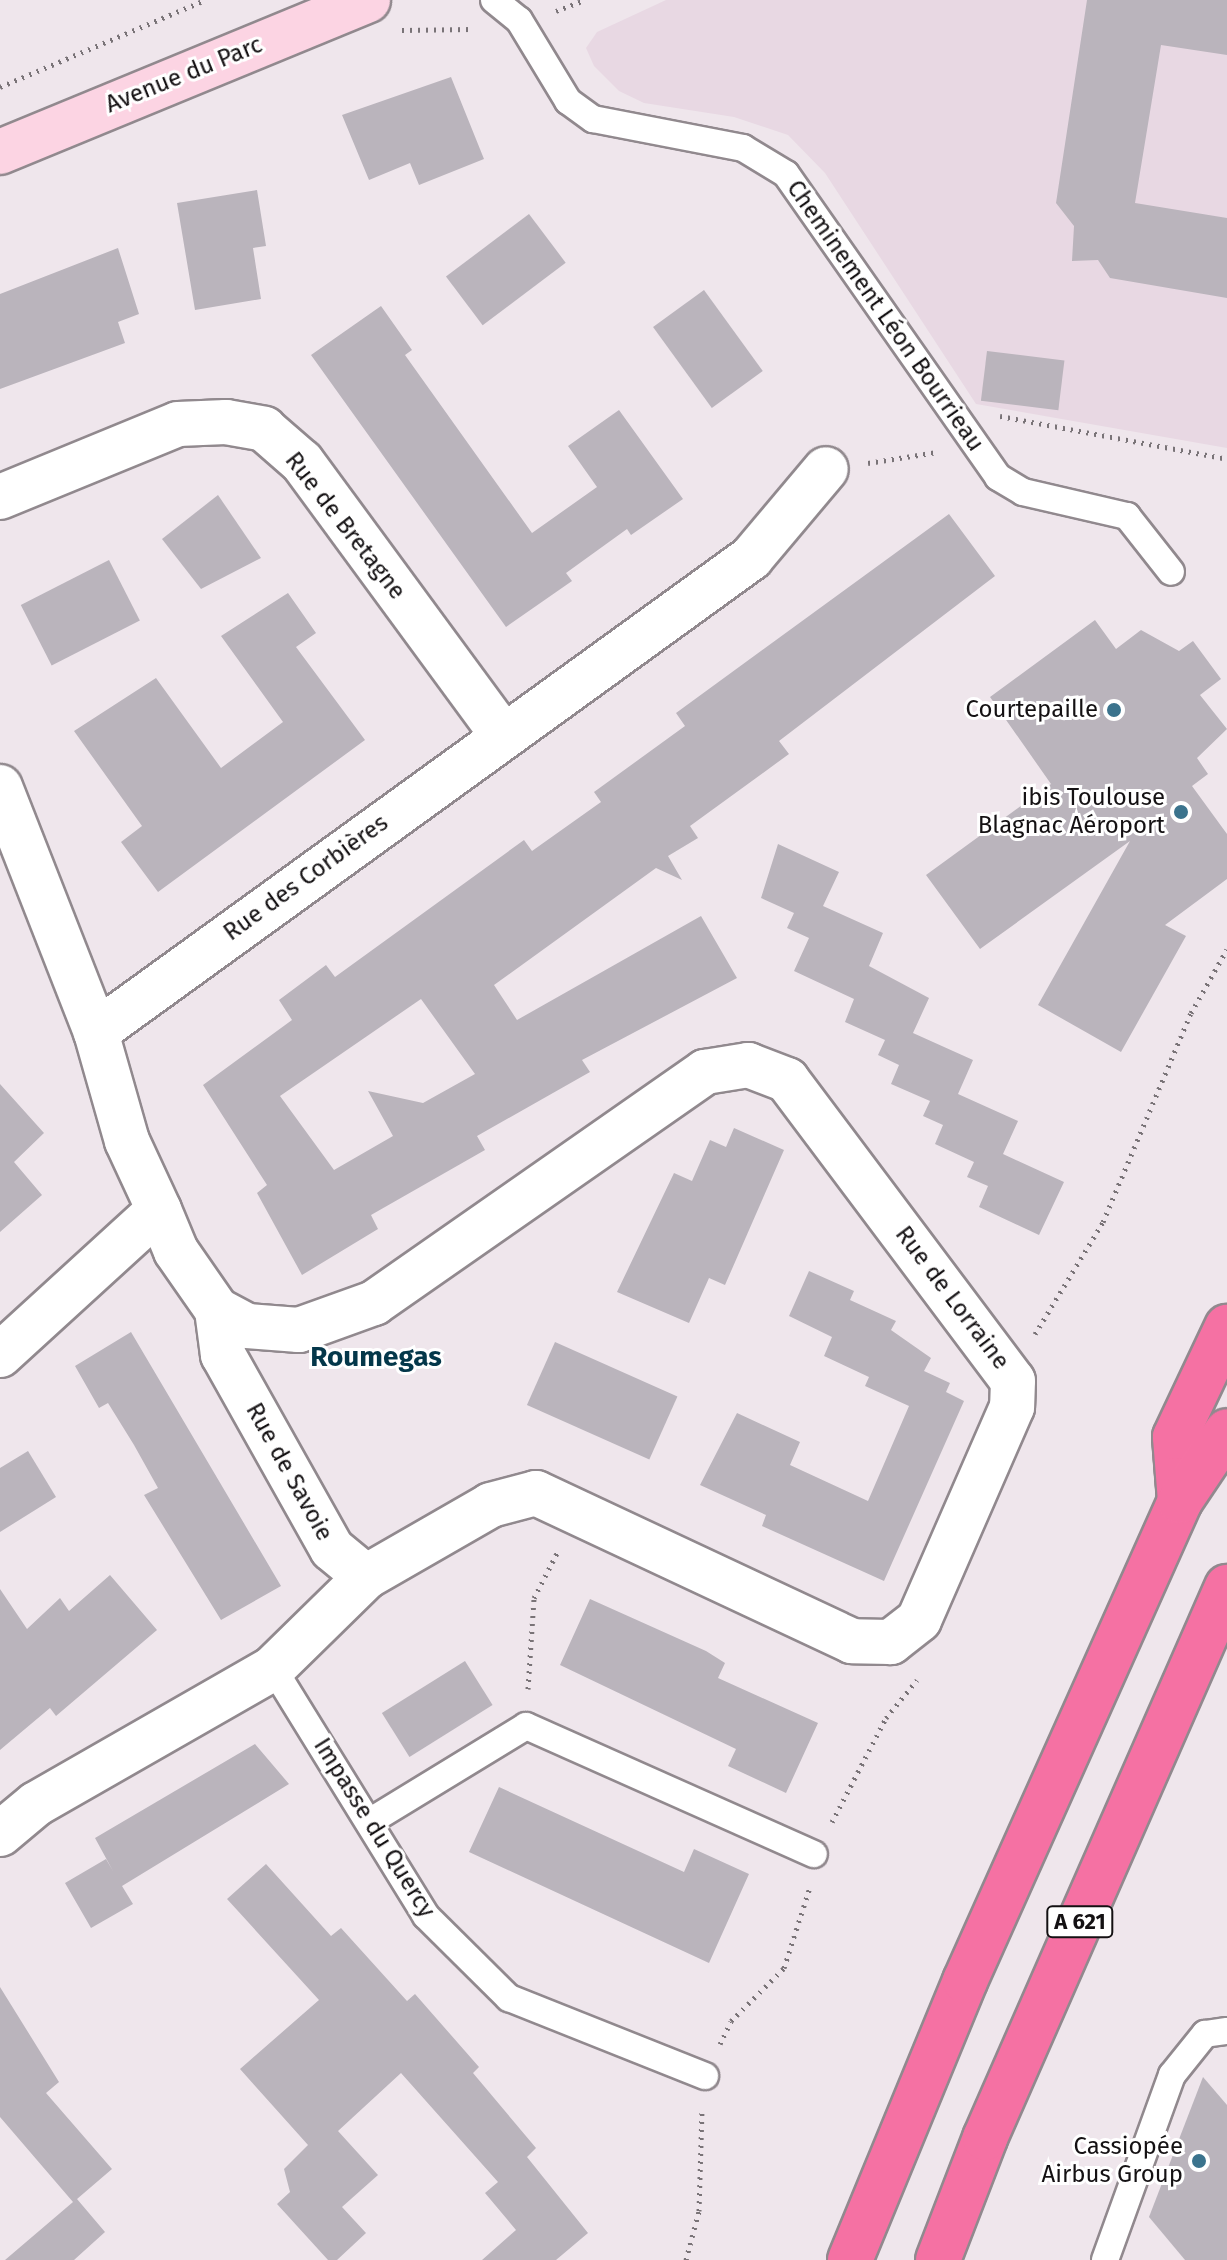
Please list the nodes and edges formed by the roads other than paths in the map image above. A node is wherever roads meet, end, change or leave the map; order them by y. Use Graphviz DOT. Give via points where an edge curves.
graph roads {
  1 [pos="368,0"];
  2 [pos="494,0"];
  3 [pos="0,152"];
  4 [pos="826,469"];
  5 [pos="0,497"];
  6 [pos="1171,572"];
  7 [pos="502,734"];
  8 [pos="2,802"];
  9 [pos="96,1032"];
  10 [pos="159,1210"];
  11 [pos="217,1310"];
  12 [pos="1227,1327"];
  13 [pos="0,1355"];
  14 [pos="1227,1431"];
  15 [pos="1180,1501"];
  16 [pos="366,1577"];
  17 [pos="1227,1587"];
  18 [pos="273,1668"];
  19 [pos="369,1822"];
  20 [pos="0,1834"];
  21 [pos="814,1854"];
  22 [pos="1227,2031"];
  23 [pos="705,2076"];
  24 [pos="850,2260"];
  25 [pos="938,2260"];
  26 [pos="1105,2260"];
  1 -- 3 [label="street, Avenue du Parc"];
  2 -- 6 [label="lane, Cheminement Léon Bourrieau" via="519,20 568,101 593,119 743,148 786,174 998,477 1023,492 1127,516"];
  4 -- 7 [label="street, Rue des Corbières" via="751,558"];
  5 -- 7 [label="street, Rue de Bretagne" via="178,424 226,422 264,429 302,462"];
  7 -- 9 [label="street, Rue des Corbières"];
  8 -- 9 [label="street"];
  9 -- 10 [label="street" via="127,1141"];
  10 -- 11 [label="street, Rue de Savoie" via="176,1251"];
  10 -- 13 [label="street"];
  11 -- 16 [label="street, Rue de Savoie" via="223,1355 332,1549"];
  11 -- 16 [label="street, Rue de Lorraine" via="247,1326 299,1330 374,1303 705,1072 748,1065 787,1080 1013,1381 1012,1407 919,1620 891,1642 852,1641 536,1493 491,1505"];
  12 -- 15 [label="highway" via="1175,1437"];
  14 -- 15 [label="highway"];
  15 -- 24 [label="highway" via="965,1981"];
  16 -- 18 [label="street"];
  17 -- 25 [label="highway, A 621" via="985,2138"];
  18 -- 19 [label="lane, Impasse du Quercy"];
  18 -- 20 [label="street" via="36,1804"];
  19 -- 21 [label="lane" via="526,1726"];
  19 -- 23 [label="lane, Impasse du Quercy" via="426,1916 509,1998"];
  22 -- 26 [label="lane" via="1205,2034 1172,2075"];
}
